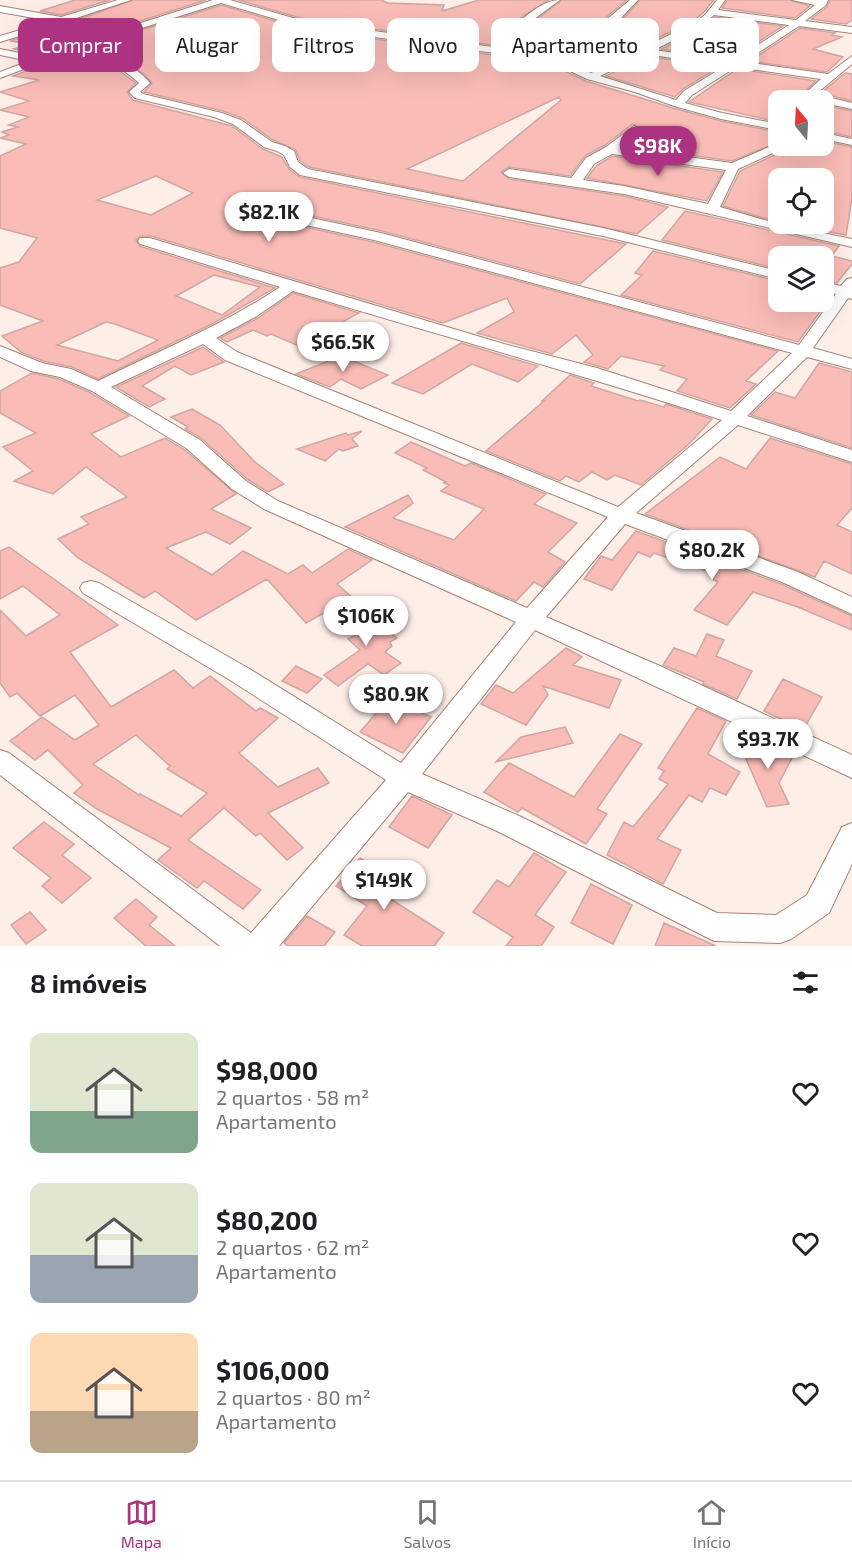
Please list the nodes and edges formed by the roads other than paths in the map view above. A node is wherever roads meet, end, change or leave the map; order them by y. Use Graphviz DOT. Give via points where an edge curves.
graph roads {
  1 [pos="127,0"];
  2 [pos="221,0"];
  3 [pos="556,0"];
  4 [pos="634,0"];
  5 [pos="721,0"];
  6 [pos="796,0"];
  7 [pos="823,1"];
  8 [pos="0,9"];
  9 [pos="712,12"];
  10 [pos="46,18"];
  11 [pos="63,18"];
  12 [pos="530,18"];
  13 [pos="617,18"];
  14 [pos="797,23"];
  15 [pos="143,25"];
  16 [pos="852,30"];
  17 [pos="18,33"];
  18 [pos="0,39"];
  19 [pos="659,44"];
  20 [pos="491,49"];
  21 [pos="759,49"];
  22 [pos="0,52"];
  23 [pos="18,56"];
  24 [pos="852,59"];
  25 [pos="759,67"];
  26 [pos="18,68"];
  27 [pos="131,72"];
  28 [pos="578,72"];
  29 [pos="601,72"];
  30 [pos="723,72"];
  31 [pos="0,75"];
  32 [pos="591,77"];
  33 [pos="836,77"];
  34 [pos="817,90"];
  35 [pos="834,103"];
  36 [pos="678,104"];
  37 [pos="852,106"];
  38 [pos="768,125"];
  39 [pos="634,129"];
  40 [pos="834,138"];
  41 [pos="852,142"];
  42 [pos="610,150"];
  43 [pos="768,151"];
  44 [pos="733,166"];
  45 [pos="508,173"];
  46 [pos="575,182"];
  47 [pos="712,209"];
  48 [pos="261,211"];
  49 [pos="145,241"];
  50 [pos="852,243"];
  51 [pos="768,273"];
  52 [pos="289,286"];
  53 [pos="843,288"];
  54 [pos="205,338"];
  55 [pos="0,351"];
  56 [pos="802,352"];
  57 [pos="852,364"];
  58 [pos="98,387"];
  59 [pos="735,418"];
  60 [pos="852,456"];
  61 [pos="621,515"];
  62 [pos="91,588"];
  63 [pos="852,606"];
  64 [pos="531,620"];
  65 [pos="0,760"];
  66 [pos="852,766"];
  67 [pos="404,777"];
  68 [pos="852,835"];
  69 [pos="244,946"];
  70 [pos="260,946"];
  1 -- 11 [label="street"];
  2 -- 15 [label="street"];
  2 -- 20 [label="street" via="306,25"];
  3 -- 12 [label="street"];
  4 -- 13 [label="street"];
  5 -- 9 [label="street"];
  6 -- 7 [label="street"];
  7 -- 14 [label="street"];
  8 -- 10 [label="street"];
  9 -- 14 [label="street"];
  9 -- 19 [label="street" via="697,25"];
  14 -- 16 [label="street"];
  14 -- 21 [label="street"];
  17 -- 18 [label="street"];
  22 -- 23 [label="street"];
  24 -- 33 [label="street"];
  25 -- 33 [label="street"];
  26 -- 31 [label="street"];
  27 -- 51 [label="street" via="145,83 134,92 139,96 237,122 268,145 290,154 295,167 304,172 603,232"];
  28 -- 32 [label="street"];
  29 -- 32 [label="street"];
  30 -- 36 [label="street" via="688,93"];
  32 -- 36 [label="street"];
  33 -- 34 [label="street"];
  35 -- 37 [label="street"];
  36 -- 38 [label="street"];
  39 -- 42 [label="street"];
  40 -- 41 [label="street"];
  42 -- 44 [label="street"];
  42 -- 46 [label="street" via="590,161"];
  43 -- 44 [label="street"];
  44 -- 47 [label="street"];
  45 -- 46 [label="street"];
  46 -- 47 [label="street"];
  47 -- 50 [label="street"];
  48 -- 56 [label="street" via="397,242"];
  49 -- 52 [label="street"];
  52 -- 54 [label="street"];
  52 -- 59 [label="street" via="591,372"];
  53 -- 56 [label="street"];
  54 -- 58 [label="street"];
  54 -- 61 [label="street" via="231,356"];
  55 -- 58 [label="street"];
  56 -- 57 [label="street"];
  56 -- 59 [label="street"];
  58 -- 64 [label="street" via="193,444 239,485 271,505"];
  59 -- 60 [label="street"];
  59 -- 61 [label="street"];
  61 -- 63 [label="street" via="790,577"];
  61 -- 64 [label="street"];
  62 -- 67 [label="street"];
  64 -- 66 [label="street"];
  64 -- 67 [label="street"];
  65 -- 69 [label="street"];
  67 -- 68 [label="street" via="507,823 714,927 780,929 818,904"];
  67 -- 70 [label="street"];
}
